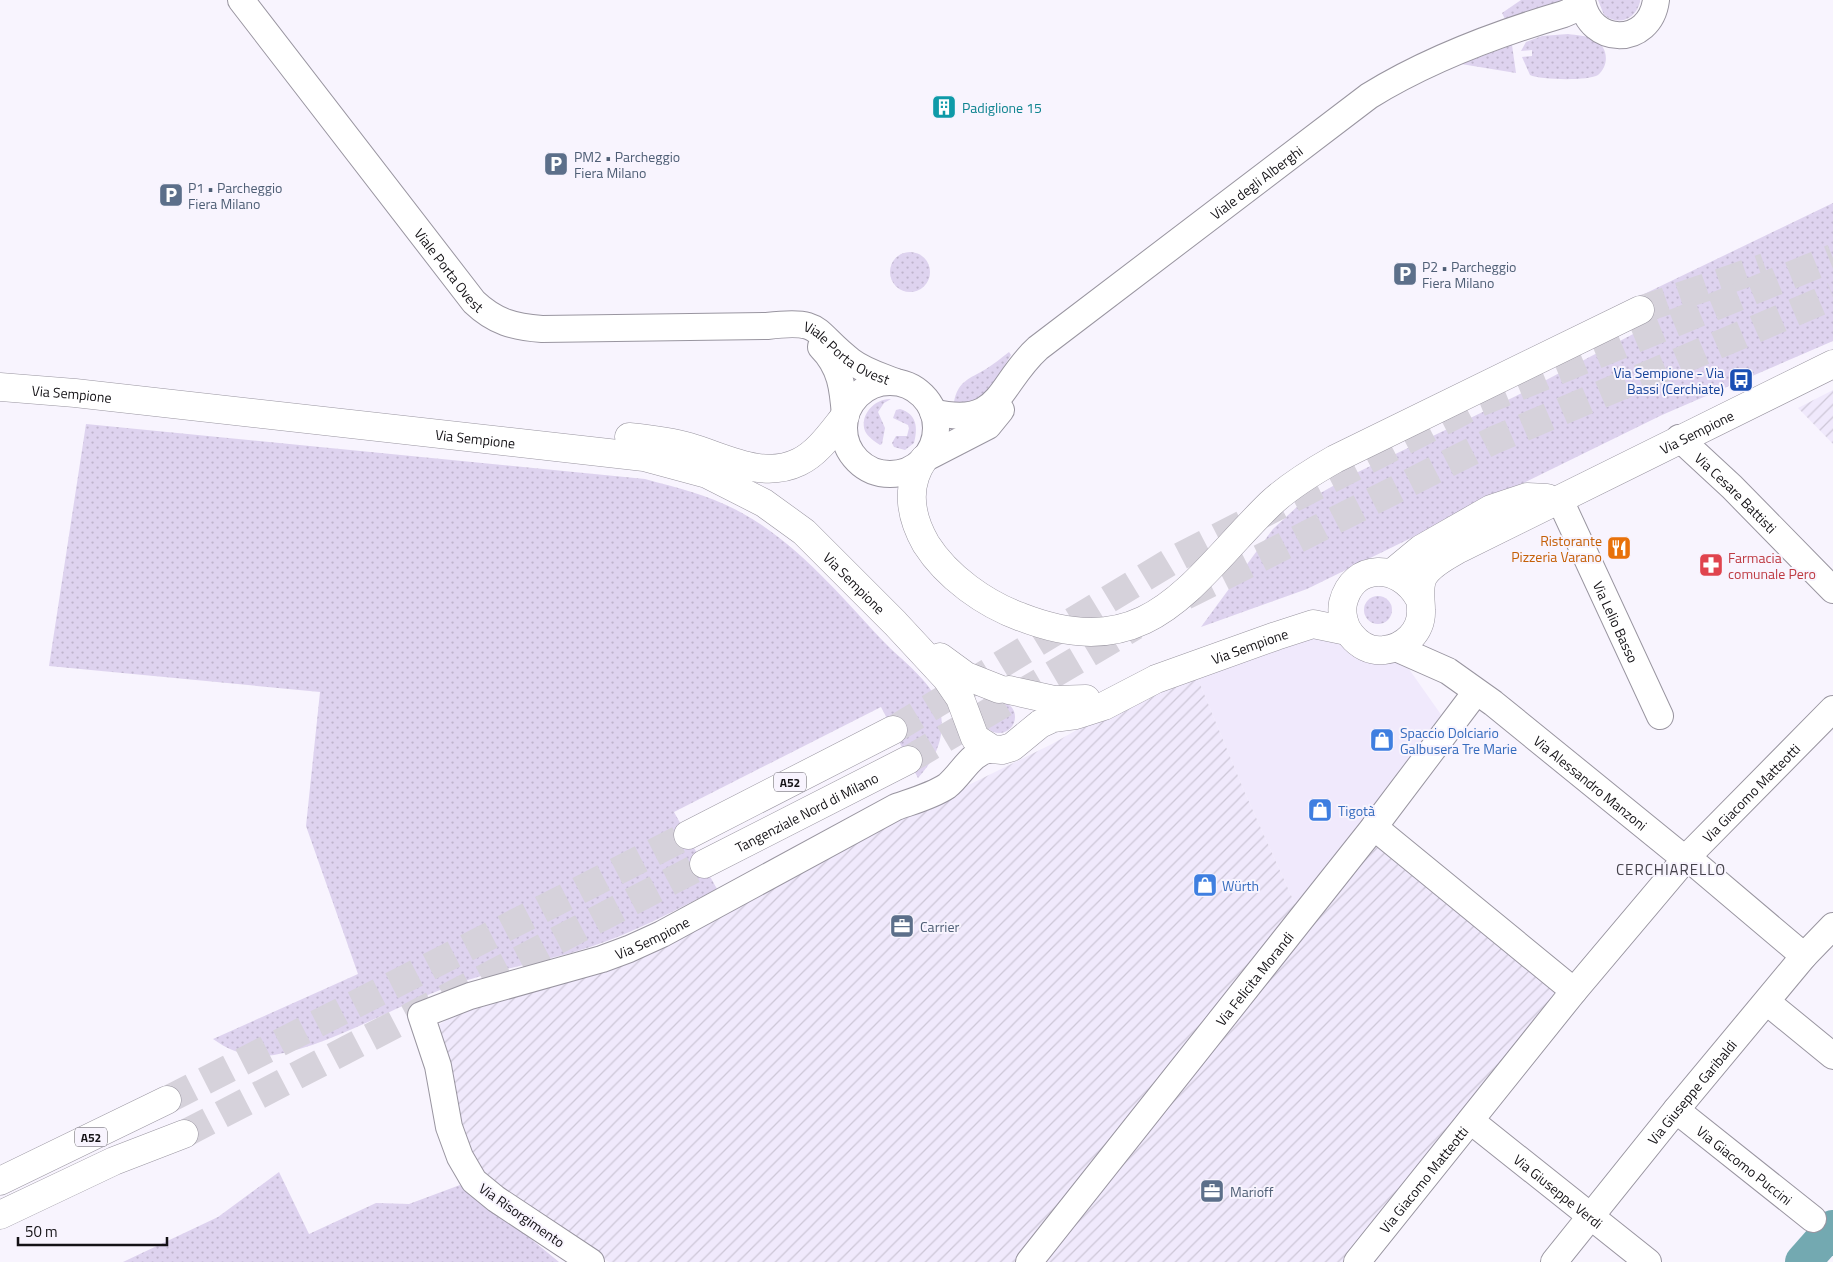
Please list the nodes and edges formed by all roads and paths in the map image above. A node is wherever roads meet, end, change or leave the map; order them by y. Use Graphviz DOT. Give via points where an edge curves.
graph roads {
  1 [pos="240,0"];
  2 [pos="1581,0"];
  3 [pos="1656,0"];
  4 [pos="1521,28"];
  5 [pos="1602,31"];
  6 [pos="1640,310"];
  7 [pos="767,326"];
  8 [pos="1833,364"];
  9 [pos="1015,374"];
  10 [pos="896,382"];
  11 [pos="0,387"];
  12 [pos="933,412"];
  13 [pos="845,416"];
  14 [pos="1679,438"];
  15 [pos="545,444"];
  16 [pos="924,459"];
  17 [pos="1560,500"];
  18 [pos="1392,573"];
  19 [pos="1833,590"];
  20 [pos="1347,592"];
  21 [pos="1419,598"];
  22 [pos="895,623"];
  23 [pos="1417,628"];
  24 [pos="1348,631"];
  25 [pos="1396,648"];
  26 [pos="1448,670"];
  27 [pos="1004,689"];
  28 [pos="1476,692"];
  29 [pos="1833,708"];
  30 [pos="1660,716"];
  31 [pos="969,723"];
  32 [pos="893,730"];
  33 [pos="1020,741"];
  34 [pos="992,749"];
  35 [pos="908,760"];
  36 [pos="896,807"];
  37 [pos="1374,827"];
  38 [pos="688,835"];
  39 [pos="1686,858"];
  40 [pos="704,864"];
  41 [pos="1833,926"];
  42 [pos="1804,956"];
  43 [pos="1574,991"];
  44 [pos="1767,1002"];
  45 [pos="421,1015"];
  46 [pos="1833,1056"];
  47 [pos="167,1100"];
  48 [pos="1676,1110"];
  49 [pos="1471,1121"];
  50 [pos="184,1134"];
  51 [pos="114,1161"];
  52 [pos="5,1178"];
  53 [pos="0,1215"];
  54 [pos="1591,1217"];
  55 [pos="1814,1219"];
  56 [pos="0,1235"];
  57 [pos="591,1262"];
  58 [pos="1029,1262"];
  59 [pos="1357,1262"];
  60 [pos="1554,1262"];
  61 [pos="1648,1262"];
  1 -- 7 [label="street, Viale Porta Ovest" via="474,302 496,320 521,328 542,329"];
  2 -- 4 [label="street, Viale degli Alberghi" via="1564,14"];
  2 -- 5 [label="street" via="1587,18"];
  3 -- 5 [label="street, Viale degli Alberghi" via="1653,14 1635,32 1623,35"];
  4 -- 5 [label="street, Viale degli Alberghi"];
  4 -- 9 [label="street, Viale degli Alberghi" via="1443,58 1369,96 1038,348"];
  6 -- 16 [label="main road" via="1307,475 1270,503 1181,597 1152,617 1115,629 1066,631 1039,624 992,603 948,571 923,538 912,507 913,478"];
  7 -- 10 [label="street, Viale Porta Ovest" via="795,322 813,327 856,365"];
  7 -- 13 [label="street, Viale Porta Ovest" via="809,338 830,356 842,385"];
  8 -- 14 [label="main road, Via Sempione"];
  9 -- 12 [label="street, Viale degli Alberghi" via="986,410 958,417"];
  9 -- 16 [label="street, Viale degli Alberghi" via="1001,411 988,426"];
  10 -- 12 [label="street" via="919,392"];
  10 -- 13 [label="street" via="879,383 863,390 849,405"];
  11 -- 15 [label="main road, Via Sempione"];
  12 -- 16 [label="street" via="935,436"];
  13 -- 15 [label="main road" via="804,459 778,469 746,466 689,447 649,439 626,437"];
  13 -- 16 [label="street" via="846,444 863,466 892,474 910,470"];
  14 -- 17 [label="main road, Via Sempione"];
  14 -- 19 [label="street, Via Cesare Battisti"];
  15 -- 22 [label="main road, Via Sempione" via="662,461 707,474 743,491 804,532"];
  17 -- 18 [label="main road" via="1527,496 1491,509 1421,549"];
  17 -- 21 [label="main road, Via Sempione" via="1458,548 1430,568 1424,576"];
  17 -- 30 [label="street, Via Lelio Basso"];
  18 -- 20 [label="main road" via="1368,574"];
  18 -- 21 [label="main road" via="1408,582"];
  20 -- 24 [label="main road" via="1343,618"];
  20 -- 27 [label="main road, Via Sempione" via="1325,604 1277,616 1152,663 1084,699 1054,700"];
  21 -- 23 [label="main road" via="1421,610"];
  22 -- 27 [label="main road, Via Sempione" via="966,676"];
  22 -- 31 [label="main road, Via Sempione" via="955,689"];
  23 -- 25 [label="main road"];
  23 -- 26 [label="street, Via Alessandro Manzoni"];
  24 -- 25 [label="main road" via="1356,642 1368,648 1381,651"];
  24 -- 33 [label="main road, Via Sempione" via="1313,624 1276,636 1156,679 1104,706 1046,721"];
  25 -- 26 [label="street, Via Alessandro Manzoni"];
  26 -- 28 [label="street, Via Alessandro Manzoni"];
  27 -- 31 [label="main road" via="981,695 970,710"];
  27 -- 33 [label="main road" via="1024,702 1029,712 1027,732"];
  28 -- 37 [label="street, Via Felicita Morandi"];
  28 -- 39 [label="street, Via Alessandro Manzoni"];
  29 -- 39 [label="street, Via Giacomo Matteotti"];
  31 -- 34 [label="main road, Via Sempione" via="975,738"];
  31 -- 36 [label="street, Via Sempione" via="951,765"];
  32 -- 38 [label="main road, A52"];
  33 -- 34 [label="main road, Via Sempione" via="1007,748"];
  34 -- 36 [label="street, Via Sempione" via="976,754 955,778 937,792"];
  35 -- 40 [label="main road, Tangenziale Nord di Milano / A52"];
  36 -- 45 [label="street, Via Sempione" via="629,949 470,996"];
  37 -- 43 [label="street"];
  37 -- 58 [label="street, Via Felicita Morandi"];
  39 -- 42 [label="street, Via Alessandro Manzoni"];
  39 -- 43 [label="street, Via Giacomo Matteotti"];
  41 -- 42 [label="street, Via Giuseppe Garibaldi"];
  42 -- 44 [label="street, Via Giuseppe Garibaldi"];
  43 -- 49 [label="street, Via Giacomo Matteotti"];
  44 -- 46 [label="street"];
  44 -- 48 [label="street, Via Giuseppe Garibaldi"];
  45 -- 57 [label="street, Via Risorgimento" via="438,1066 449,1127 460,1157 474,1181"];
  47 -- 52 [label="main road, A52"];
  48 -- 54 [label="street, Via Giuseppe Garibaldi"];
  48 -- 55 [label="street, Via Giacomo Puccini"];
  49 -- 54 [label="street, Via Giuseppe Verdi"];
  49 -- 59 [label="street, Via Giacomo Matteotti"];
  50 -- 51 [label="main road, A52"];
  51 -- 53 [label="main road, A52"];
  51 -- 56 [label="main road" via="42,1215"];
  54 -- 60 [label="street, Via Giuseppe Garibaldi"];
  54 -- 61 [label="street, Via Giuseppe Verdi"];
}
